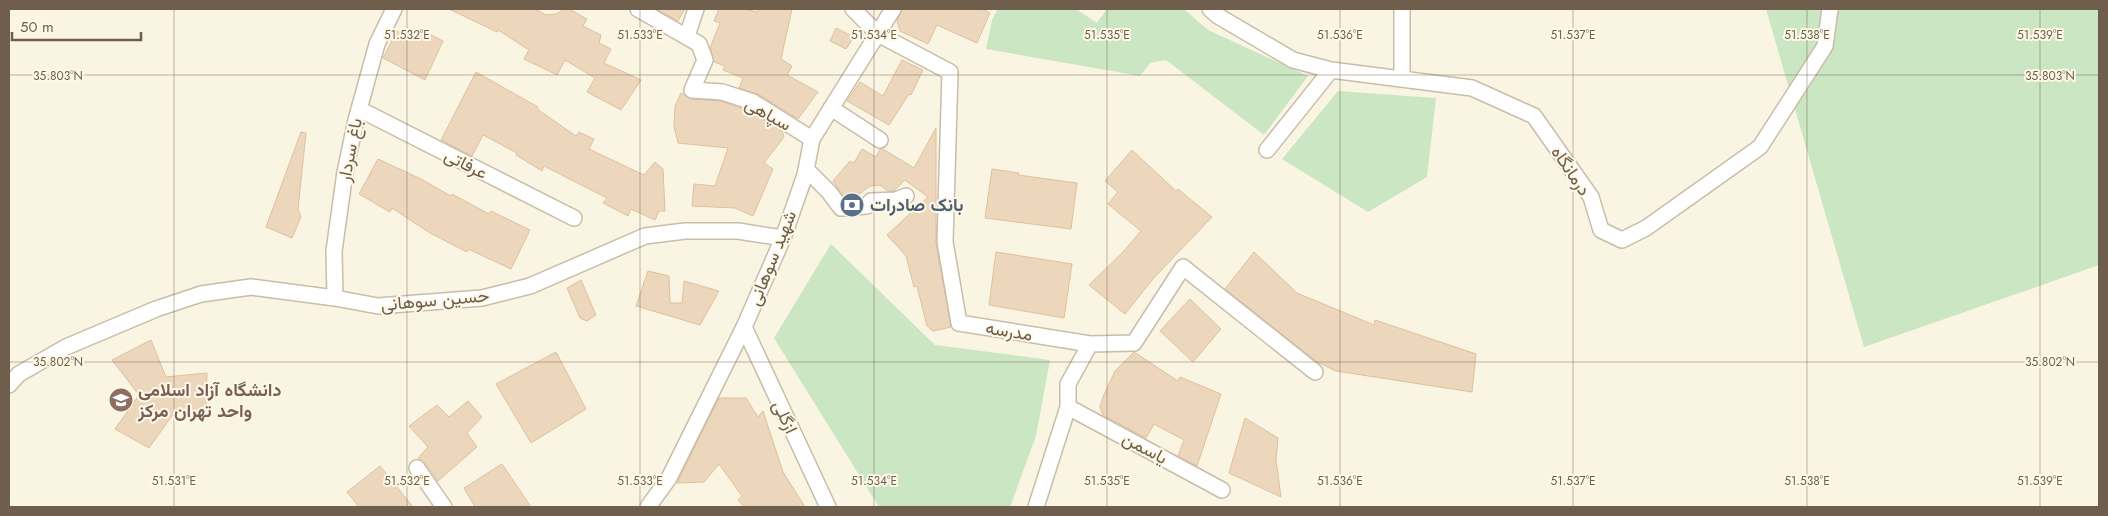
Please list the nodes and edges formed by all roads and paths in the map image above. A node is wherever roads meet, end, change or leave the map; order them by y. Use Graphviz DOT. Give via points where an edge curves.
graph roads {
  1 [pos="394,9"];
  2 [pos="638,9"];
  3 [pos="696,9"];
  4 [pos="853,9"];
  5 [pos="893,9"];
  6 [pos="1210,9"];
  7 [pos="1402,9"];
  8 [pos="1830,9"];
  9 [pos="878,34"];
  10 [pos="687,36"];
  11 [pos="1330,70"];
  12 [pos="1402,78"];
  13 [pos="831,108"];
  14 [pos="359,109"];
  15 [pos="812,139"];
  16 [pos="880,140"];
  17 [pos="1267,150"];
  18 [pos="806,169"];
  19 [pos="906,196"];
  20 [pos="574,218"];
  21 [pos="783,238"];
  22 [pos="335,298"];
  23 [pos="744,327"];
  24 [pos="1090,344"];
  25 [pos="1315,372"];
  26 [pos="9,385"];
  27 [pos="1068,406"];
  28 [pos="417,468"];
  29 [pos="1222,490"];
  30 [pos="444,507"];
  31 [pos="648,507"];
  32 [pos="828,507"];
  33 [pos="1036,507"];
  1 -- 14 [label="street, باغ سردار" via="377,44"];
  2 -- 10 [label="street"];
  3 -- 10 [label="street"];
  4 -- 9 [label="street"];
  5 -- 9 [label="street, شهید سوهانی"];
  6 -- 11 [label="street, درمانگاه" via="1293,60"];
  7 -- 12 [label="street"];
  8 -- 12 [label="street, درمانگاه" via="1825,46 1760,146 1646,228 1622,240 1601,230 1591,197 1534,116 1472,88"];
  9 -- 13 [label="street, شهید سوهانی"];
  9 -- 24 [label="street, مدرسه" via="950,72 945,242 959,323"];
  10 -- 15 [label="street, سپاهی" via="699,44 705,60 692,90 722,92 752,102"];
  11 -- 12 [label="street, درمانگاه"];
  11 -- 17 [label="street"];
  13 -- 15 [label="street, شهید سوهانی"];
  13 -- 16 [label="street"];
  14 -- 20 [label="street, عرفاتی"];
  14 -- 22 [label="street, باغ سردار" via="344,172 334,251"];
  15 -- 18 [label="street, شهید سوهانی"];
  18 -- 19 [label="street" via="841,208 867,206 871,201 896,200"];
  18 -- 21 [label="street, شهید سوهانی"];
  21 -- 22 [label="street, حسین سوهانی" via="738,231 685,231 646,236 530,286 482,298 378,306"];
  21 -- 23 [label="street, شهید سوهانی"];
  22 -- 26 [label="street, حسین سوهانی" via="251,287 201,294 66,347 19,374"];
  23 -- 31 [label="street, شهید سوهانی" via="670,478"];
  23 -- 32 [label="street, ازگلی"];
  24 -- 25 [label="street, مدرسه" via="1134,343 1183,267"];
  24 -- 27 [label="street" via="1068,384"];
  27 -- 29 [label="street, یاسمن"];
  27 -- 33 [label="street"];
  28 -- 30 [label="street"];
}
